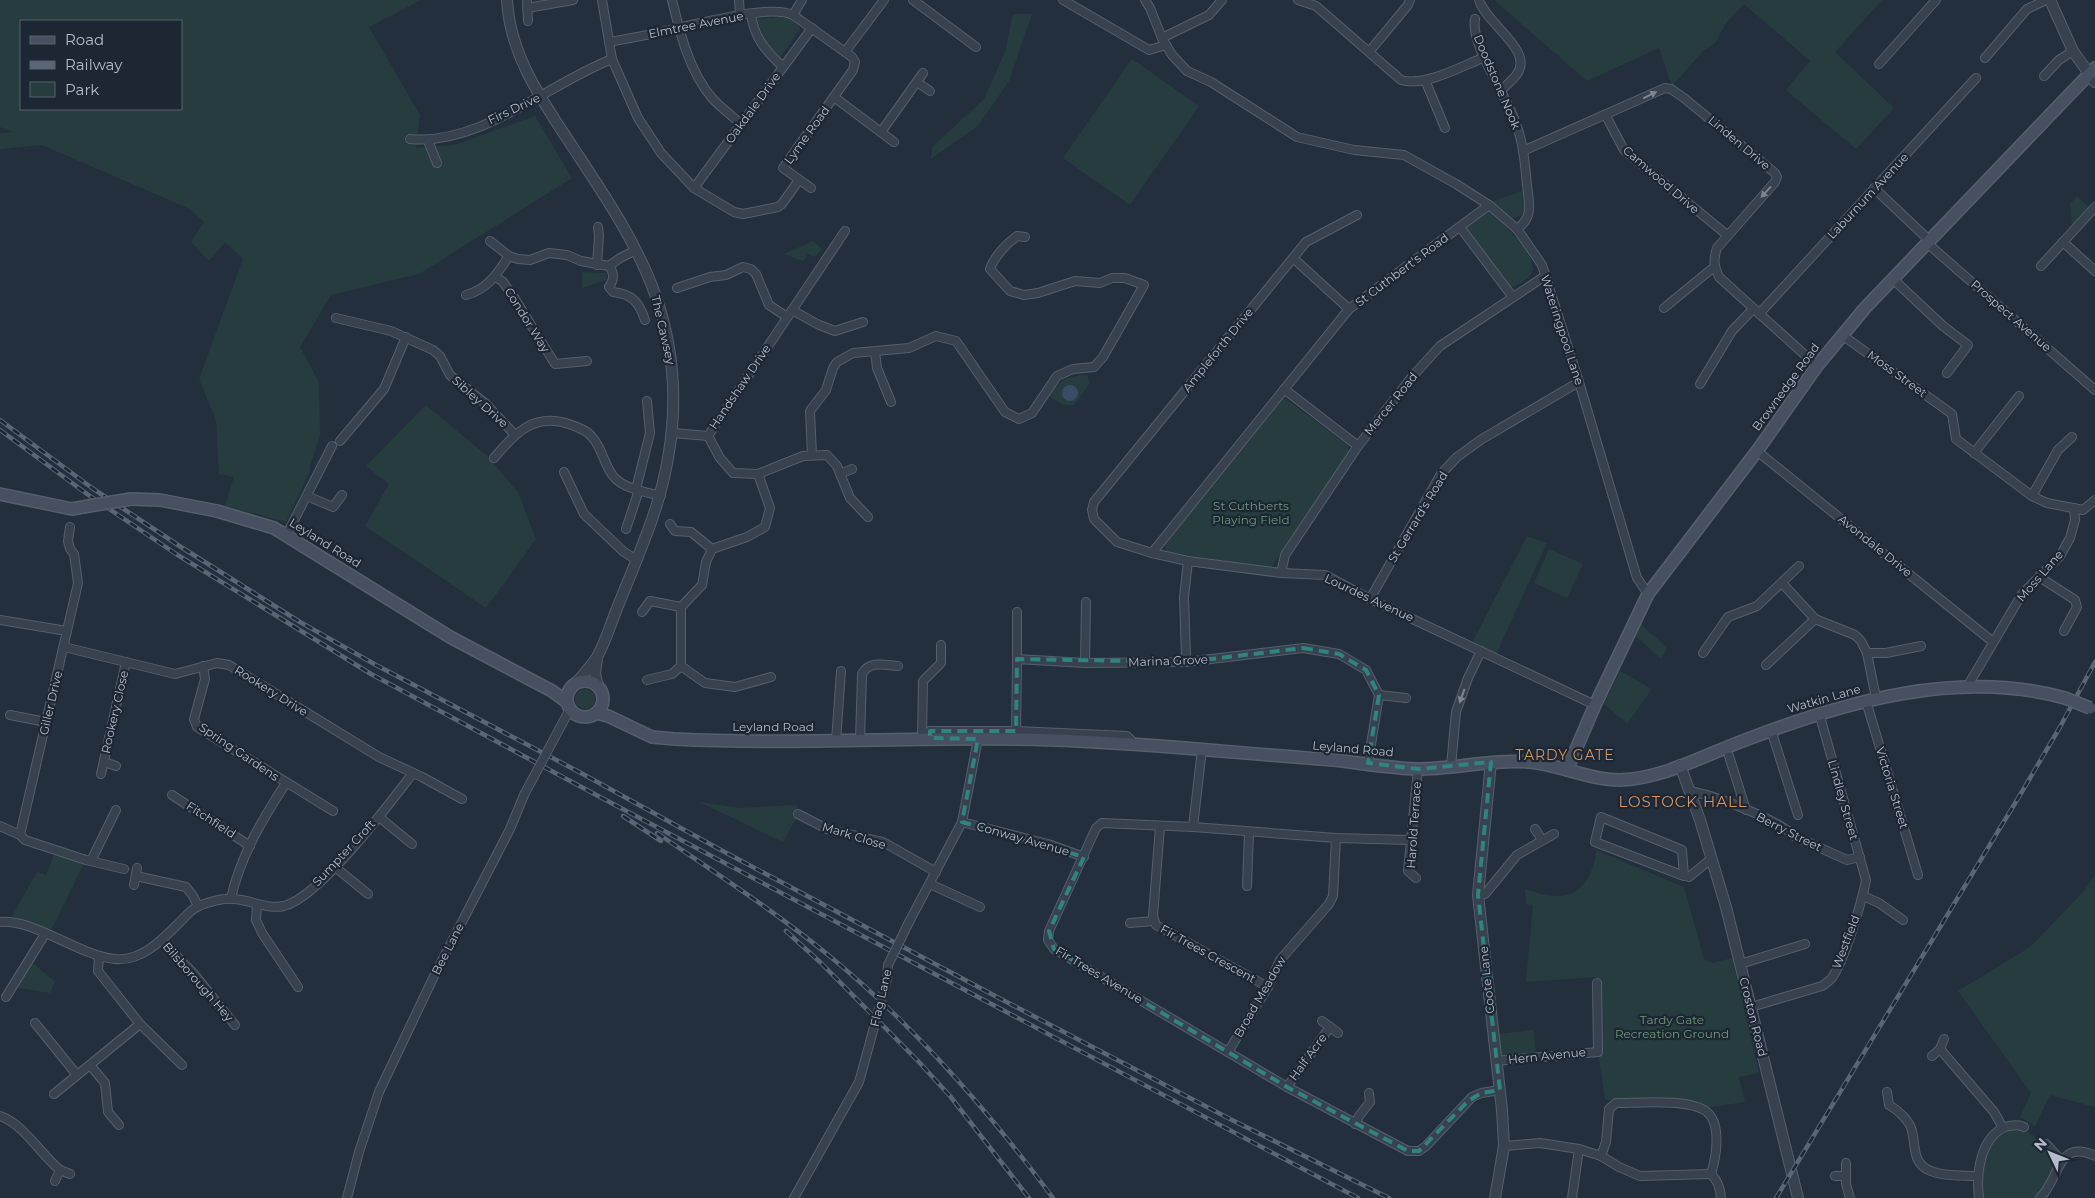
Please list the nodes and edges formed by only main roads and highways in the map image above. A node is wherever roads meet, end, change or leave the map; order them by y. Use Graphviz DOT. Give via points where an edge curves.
graph roads {
  1 [pos="2093,75"];
  2 [pos="0,494"];
  3 [pos="572,687"];
  4 [pos="552,691"];
  5 [pos="604,698"];
  6 [pos="568,706"];
  7 [pos="2093,709"];
  8 [pos="596,713"];
  9 [pos="620,722"];
  10 [pos="1567,770"];
  1 -- 10 [label="main road, Brownedge Road" via="1892,279 1817,366 1648,594 1594,705"];
  2 -- 4 [label="main road, Leyland Road, bridge" via="72,509 151,499 274,528 450,637"];
  3 -- 4 [label="main road"];
  3 -- 5 [label="main road" via="588,680 598,686"];
  3 -- 6 [label="main road"];
  4 -- 6 [label="main road, Leyland Road"];
  5 -- 8 [label="main road"];
  5 -- 9 [label="main road"];
  6 -- 8 [label="main road" via="578,716"];
  7 -- 10 [label="main road, Watkin Lane, bridge" via="2038,691 1967,687 1921,691 1871,700 1771,730 1649,776 1622,780"];
  8 -- 9 [label="main road, Leyland Road"];
  9 -- 10 [label="main road, Leyland Road" via="652,736 676,739 978,739 1016,735 1202,748 1418,769 1529,762"];
}
